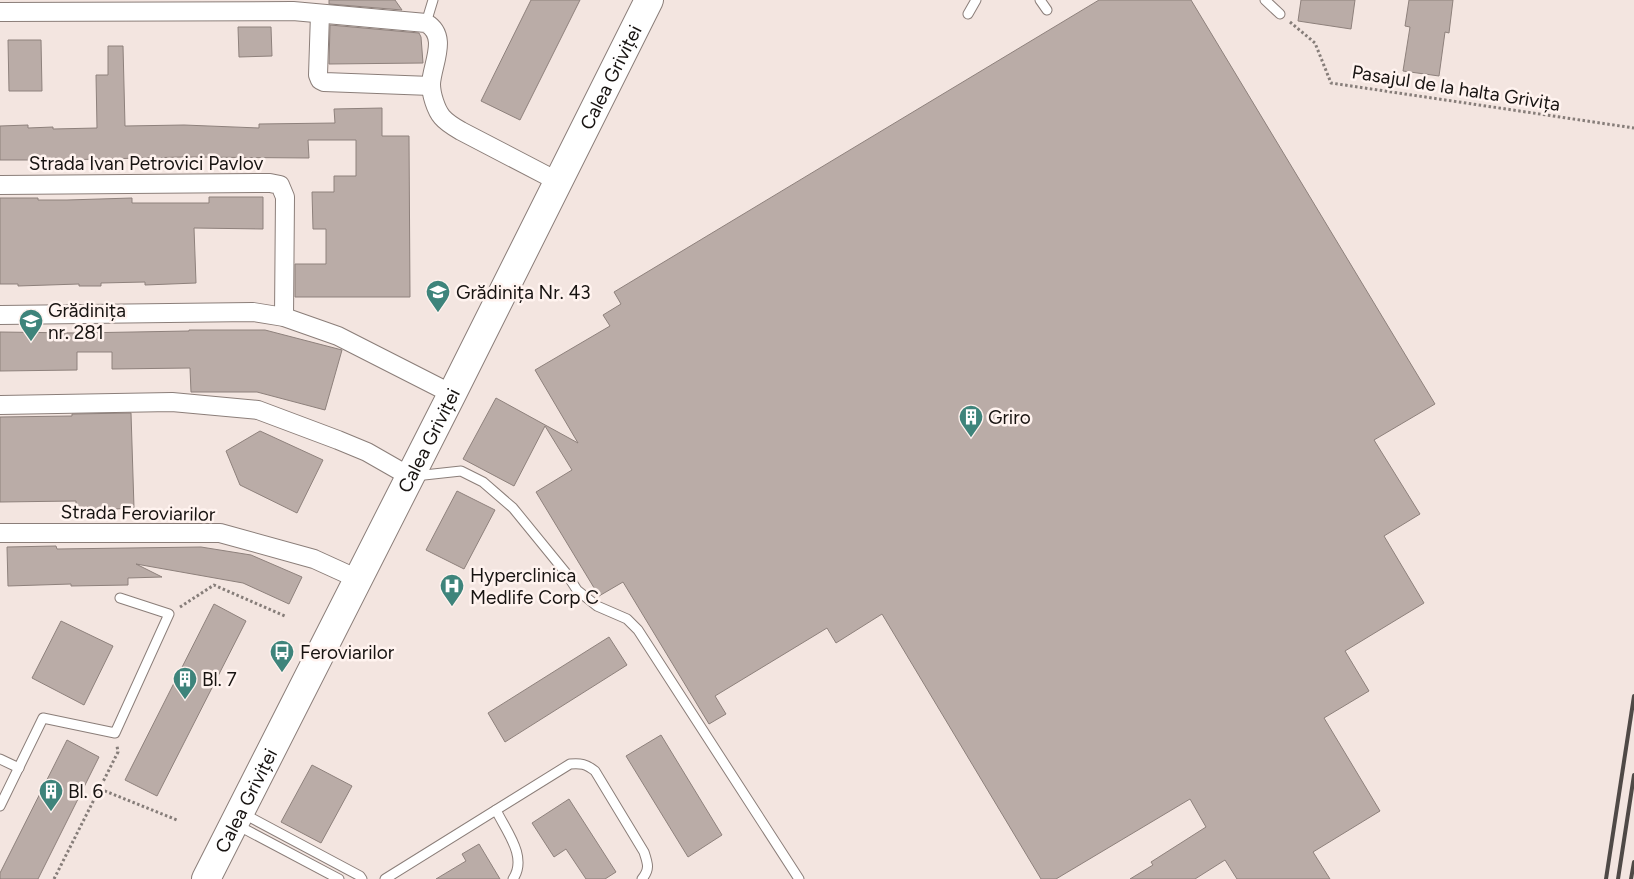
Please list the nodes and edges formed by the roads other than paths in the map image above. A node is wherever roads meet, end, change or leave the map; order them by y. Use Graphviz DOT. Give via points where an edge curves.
graph roads {
  1 [pos="433,0"];
  2 [pos="649,0"];
  3 [pos="976,0"];
  4 [pos="1040,0"];
  5 [pos="1265,0"];
  6 [pos="293,6"];
  7 [pos="1047,10"];
  8 [pos="0,12"];
  9 [pos="320,14"];
  10 [pos="968,14"];
  11 [pos="1280,14"];
  12 [pos="426,23"];
  13 [pos="431,86"];
  14 [pos="559,182"];
  15 [pos="0,185"];
  16 [pos="0,315"];
  17 [pos="284,317"];
  18 [pos="452,394"];
  19 [pos="0,405"];
  20 [pos="409,476"];
  21 [pos="0,533"];
  22 [pos="358,579"];
  23 [pos="120,598"];
  24 [pos="0,759"];
  25 [pos="19,768"];
  26 [pos="0,806"];
  27 [pos="496,810"];
  28 [pos="237,818"];
  29 [pos="206,879"];
  30 [pos="339,879"];
  31 [pos="362,879"];
  32 [pos="385,879"];
  33 [pos="513,879"];
  34 [pos="642,879"];
  35 [pos="799,879"];
  1 -- 12 [label="lane"];
  2 -- 14 [label="main road, Calea Griviței"];
  3 -- 10 [label="lane"];
  4 -- 7 [label="lane"];
  5 -- 11 [label="lane"];
  6 -- 8 [label="street"];
  6 -- 9 [label="street"];
  9 -- 12 [label="street"];
  9 -- 13 [label="street" via="320,80"];
  12 -- 13 [label="street" via="439,40"];
  13 -- 14 [label="street" via="436,108 450,124"];
  14 -- 18 [label="main road, Calea Griviței"];
  15 -- 17 [label="street, Strada Ivan Petrovici Pavlov" via="280,185 285,197"];
  16 -- 17 [label="street" via="252,312"];
  17 -- 18 [label="street" via="338,336"];
  18 -- 20 [label="main road, Calea Griviței"];
  19 -- 20 [label="street" via="172,402 258,410 367,452"];
  20 -- 22 [label="main road, Calea Griviței"];
  20 -- 35 [label="lane" via="461,471 483,482 513,508 577,590 638,630"];
  21 -- 22 [label="street, Strada Feroviarilor" via="220,534 314,559"];
  22 -- 28 [label="main road, Calea Griviței"];
  23 -- 25 [label="lane" via="169,614 115,733 43,718"];
  24 -- 25 [label="lane"];
  25 -- 26 [label="lane"];
  27 -- 32 [label="lane"];
  27 -- 33 [label="lane" via="519,855 518,872"];
  27 -- 34 [label="lane" via="570,764 586,764 595,771 644,852 649,865"];
  28 -- 29 [label="main road, Calea Griviței"];
  28 -- 30 [label="lane"];
  28 -- 31 [label="lane"];
}
